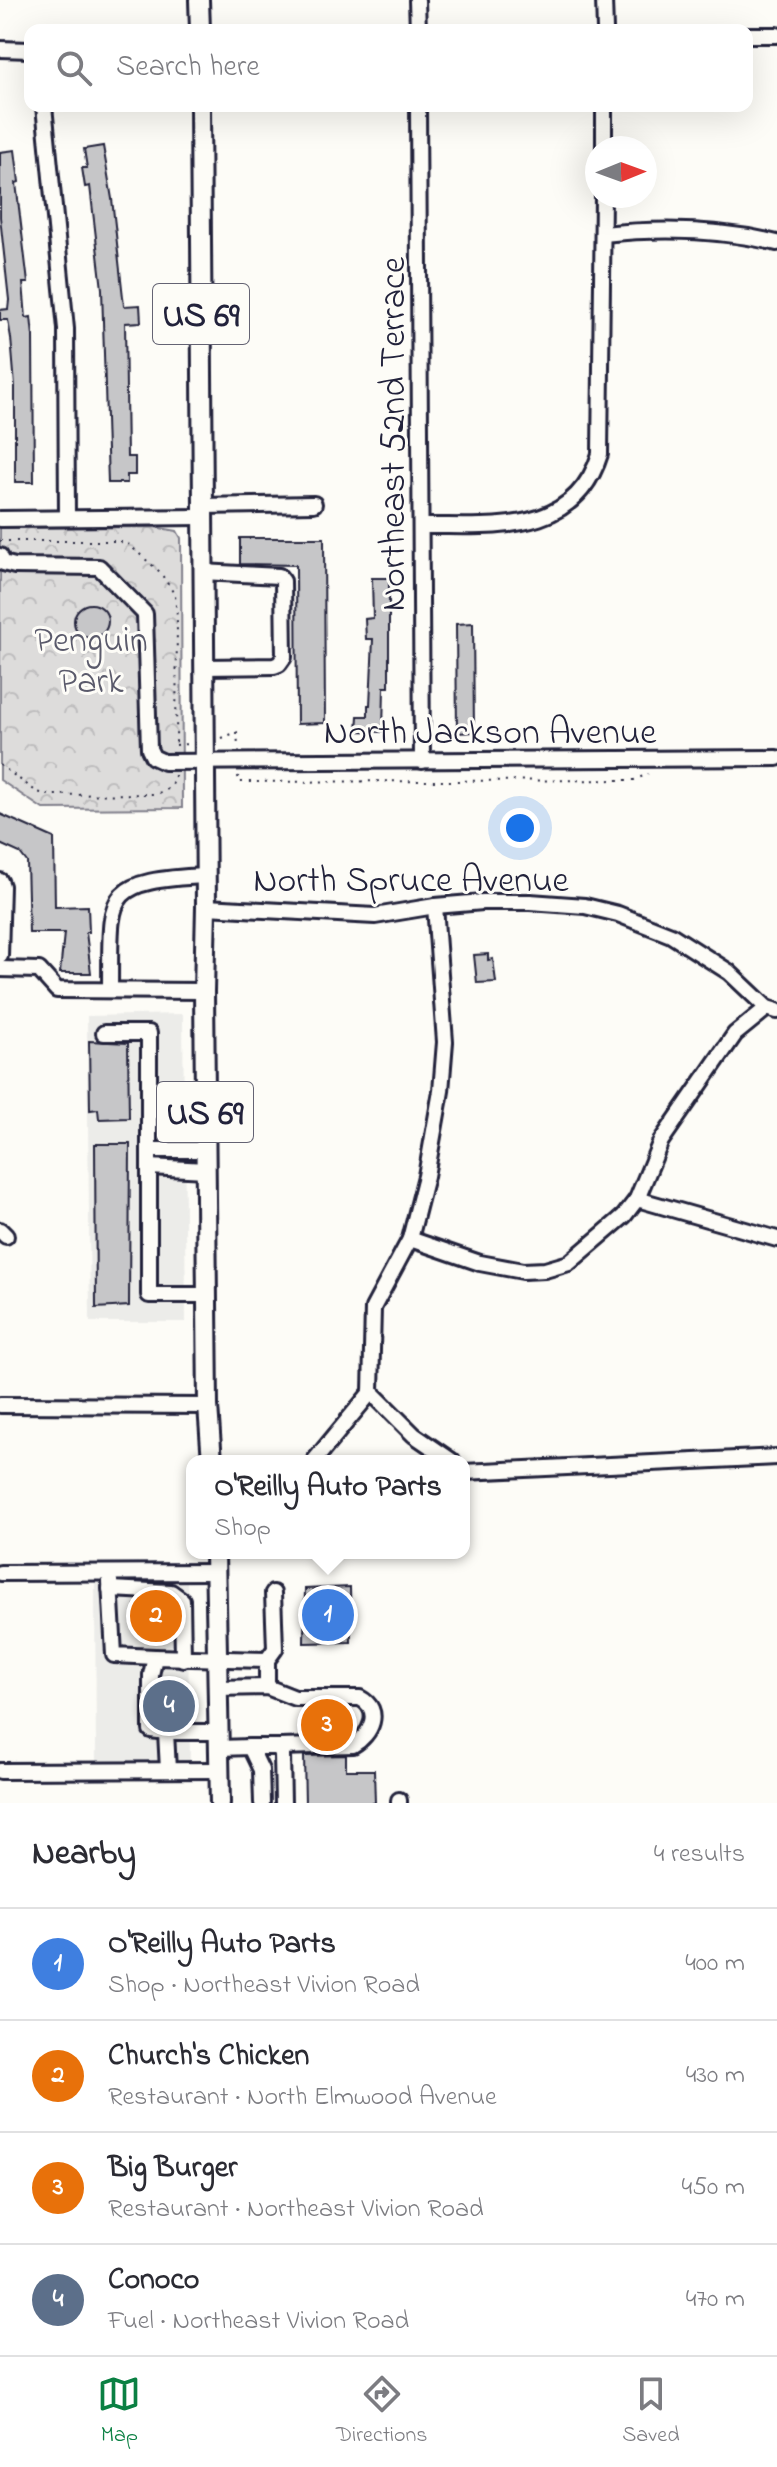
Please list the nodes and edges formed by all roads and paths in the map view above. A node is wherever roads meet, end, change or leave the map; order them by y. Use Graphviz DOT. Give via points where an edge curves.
graph roads {
  1 [pos="199,0"];
  2 [pos="417,0"];
  3 [pos="604,0"];
  4 [pos="200,24"];
  5 [pos="418,24"];
  6 [pos="605,24"];
  7 [pos="753,35"];
  8 [pos="777,35"];
  9 [pos="0,49"];
  10 [pos="24,50"];
  11 [pos="45,112"];
  12 [pos="200,112"];
  13 [pos="418,112"];
  14 [pos="604,112"];
  15 [pos="604,136"];
  16 [pos="603,208"];
  17 [pos="603,234"];
  18 [pos="777,243"];
  19 [pos="314,504"];
  20 [pos="202,512"];
  21 [pos="67,518"];
  22 [pos="0,519"];
  23 [pos="421,526"];
  24 [pos="0,556"];
  25 [pos="202,572"];
  26 [pos="203,667"];
  27 [pos="231,735"];
  28 [pos="238,743"];
  29 [pos="777,758"];
  30 [pos="422,761"];
  31 [pos="176,762"];
  32 [pos="204,763"];
  33 [pos="0,765"];
  34 [pos="238,769"];
  35 [pos="649,773"];
  36 [pos="205,876"];
  37 [pos="0,881"];
  38 [pos="435,906"];
  39 [pos="206,907"];
  40 [pos="0,956"];
  41 [pos="0,969"];
  42 [pos="110,990"];
  43 [pos="204,991"];
  44 [pos="772,1010"];
  45 [pos="104,1033"];
  46 [pos="149,1150"];
  47 [pos="205,1150"];
  48 [pos="149,1167"];
  49 [pos="206,1170"];
  50 [pos="637,1199"];
  51 [pos="410,1239"];
  52 [pos="777,1239"];
  53 [pos="207,1295"];
  54 [pos="371,1392"];
  55 [pos="0,1405"];
  56 [pos="208,1406"];
  57 [pos="212,1455"];
  58 [pos="319,1455"];
  59 [pos="443,1455"];
  60 [pos="777,1457"];
  61 [pos="470,1472"];
  62 [pos="215,1559"];
  63 [pos="215,1572"];
  64 [pos="0,1573"];
  65 [pos="110,1573"];
  66 [pos="110,1589"];
  67 [pos="273,1593"];
  68 [pos="155,1657"];
  69 [pos="183,1659"];
  70 [pos="217,1660"];
  71 [pos="267,1660"];
  72 [pos="267,1687"];
  73 [pos="217,1688"];
  74 [pos="166,1732"];
  75 [pos="219,1740"];
  76 [pos="250,1747"];
  77 [pos="279,1747"];
  78 [pos="168,1770"];
  79 [pos="219,1770"];
  80 [pos="0,1771"];
  81 [pos="220,1803"];
  82 [pos="262,1803"];
  83 [pos="283,1803"];
  1 -- 4 [label="main road"];
  2 -- 5 [label="street"];
  3 -- 6 [label="street"];
  7 -- 8 [label="street"];
  9 -- 10 [label="street"];
  11 -- 21 [label="street" via="66,329"];
  12 -- 20 [label="main road, US 69"];
  13 -- 23 [label="street, Northeast 52nd Terrace"];
  14 -- 15 [label="street"];
  16 -- 17 [label="street"];
  17 -- 18 [label="street" via="698,231"];
  17 -- 23 [label="street" via="600,454 593,473 568,503 533,521"];
  19 -- 20 [label="street"];
  20 -- 21 [label="street"];
  20 -- 25 [label="main road, US 69"];
  21 -- 22 [label="street"];
  23 -- 30 [label="street, Northeast 52nd Terrace"];
  24 -- 31 [label="street" via="3,563 15,566 99,567 145,614 149,749 153,757"];
  25 -- 26 [label="main road, US 69"];
  25 -- 26 [label="street" via="279,576 284,657 274,666"];
  26 -- 32 [label="main road, US 69"];
  27 -- 28 [label="path" via="237,732"];
  29 -- 30 [label="street, North Jackson Avenue"];
  30 -- 32 [label="street, North Jackson Avenue"];
  31 -- 32 [label="street, North Jackson Avenue"];
  31 -- 33 [label="path" via="172,786 153,794 49,795"];
  32 -- 36 [label="main road, US 69"];
  34 -- 35 [label="path" via="239,782 634,780"];
  36 -- 39 [label="main road, US 69"];
  36 -- 42 [label="street" via="158,878 133,885 117,898 111,920"];
  37 -- 40 [label="street"];
  38 -- 39 [label="street, North Spruce Avenue" via="375,916"];
  38 -- 44 [label="street, North Spruce Avenue" via="530,902 618,914 701,952"];
  38 -- 51 [label="street" via="445,1042 434,1140"];
  39 -- 43 [label="main road, US 69"];
  41 -- 42 [label="street" via="39,970 57,990"];
  42 -- 43 [label="street"];
  43 -- 47 [label="main road, US 69"];
  44 -- 50 [label="street" via="735,1034 661,1141"];
  45 -- 46 [label="street" via="149,1033"];
  46 -- 47 [label="street"];
  46 -- 48 [label="street"];
  47 -- 49 [label="main road, US 69"];
  48 -- 49 [label="street"];
  48 -- 53 [label="street" via="149,1295"];
  49 -- 53 [label="main road, US 69"];
  50 -- 51 [label="street" via="569,1263 545,1270 480,1263"];
  50 -- 52 [label="street"];
  51 -- 54 [label="street" via="373,1308"];
  53 -- 56 [label="main road, US 69"];
  54 -- 58 [label="street"];
  54 -- 59 [label="street" via="414,1435"];
  55 -- 56 [label="street"];
  56 -- 57 [label="main road, US 69"];
  60 -- 61 [label="street"];
  62 -- 63 [label="main road"];
  63 -- 65 [label="street"];
  63 -- 70 [label="main road"];
  64 -- 65 [label="street"];
  65 -- 66 [label="street"];
  66 -- 68 [label="street" via="114,1655"];
  66 -- 69 [label="street" via="171,1592 182,1600"];
  67 -- 71 [label="street" via="275,1649"];
  68 -- 69 [label="street"];
  68 -- 74 [label="street" via="151,1730"];
  69 -- 70 [label="street"];
  70 -- 71 [label="street"];
  70 -- 73 [label="main road"];
  71 -- 72 [label="street"];
  72 -- 73 [label="street"];
  72 -- 77 [label="street" via="295,1698 360,1698 373,1718 371,1730 353,1745"];
  73 -- 75 [label="main road"];
  74 -- 75 [label="street"];
  74 -- 78 [label="street"];
  75 -- 76 [label="street"];
  75 -- 79 [label="main road"];
  76 -- 77 [label="street"];
  76 -- 82 [label="street" via="261,1770"];
  77 -- 83 [label="street"];
  78 -- 79 [label="street"];
  78 -- 80 [label="street"];
  79 -- 81 [label="main road"];
}
